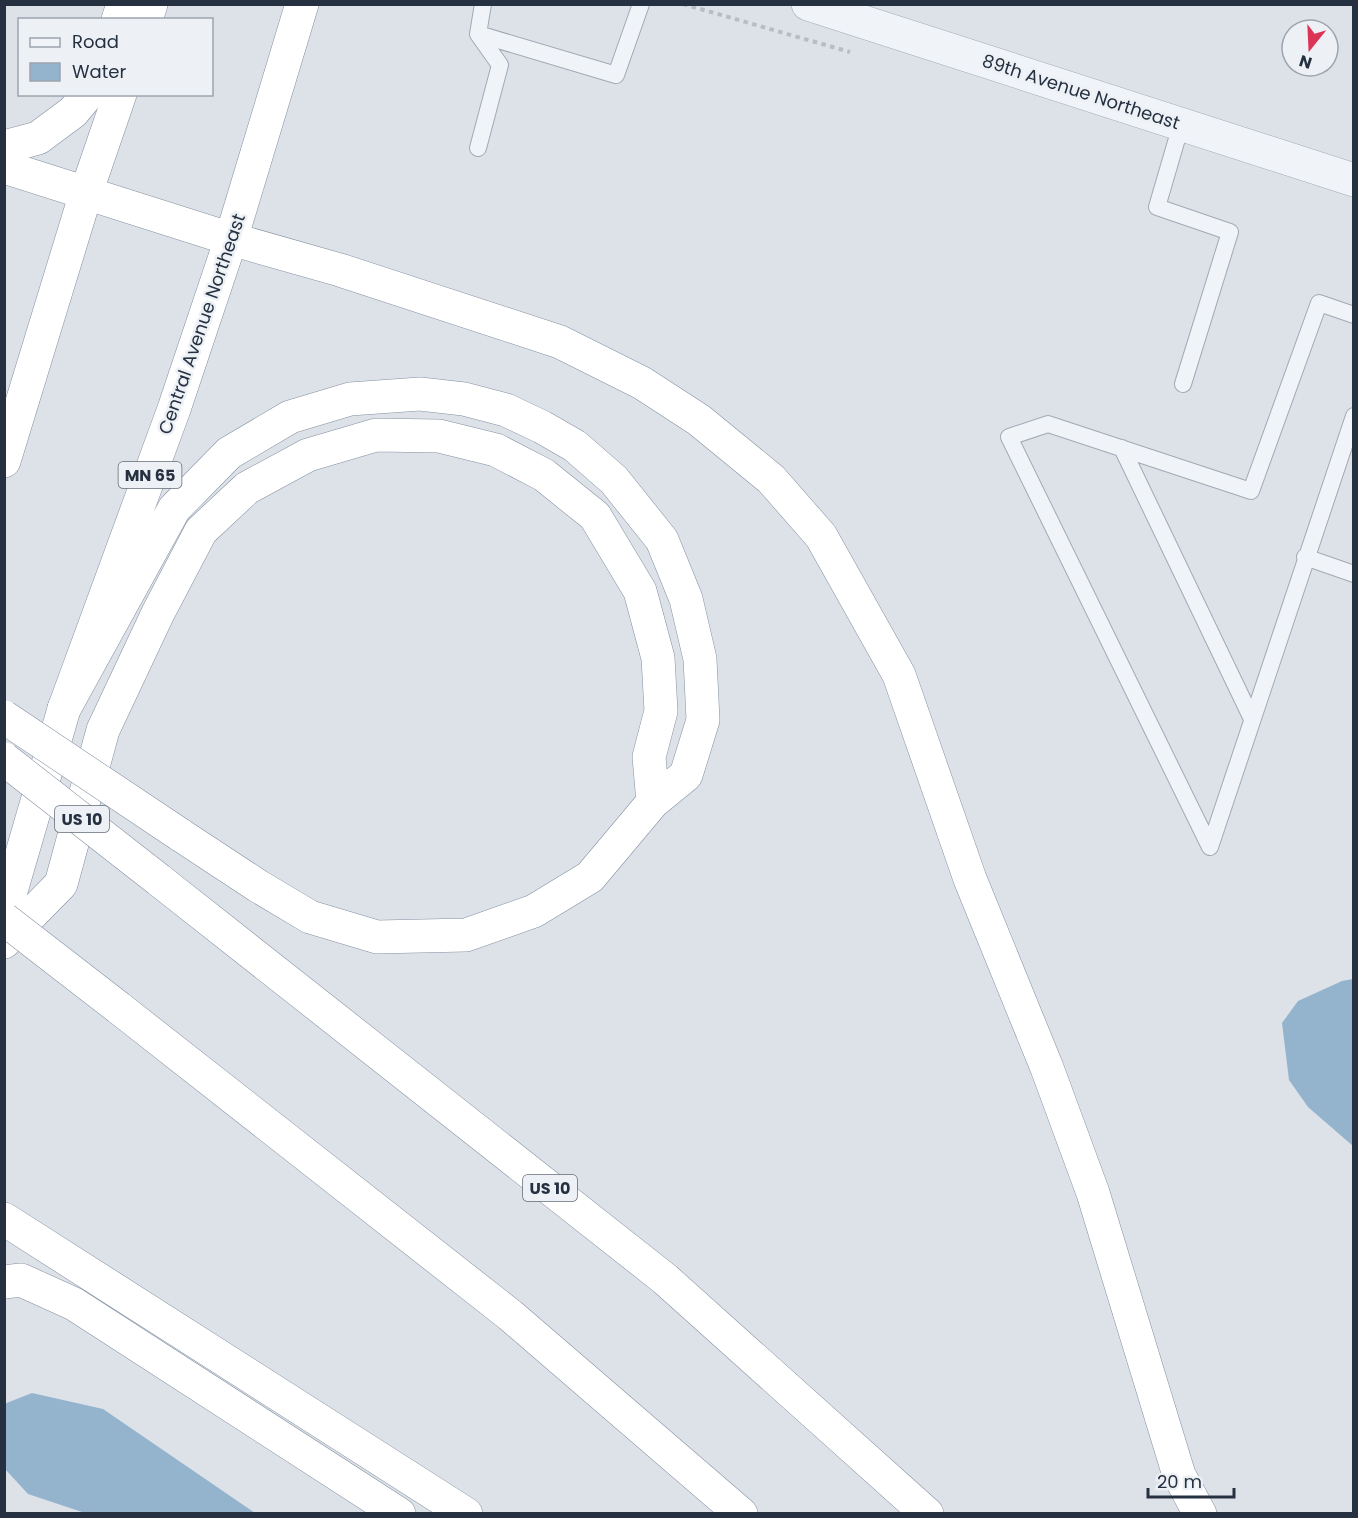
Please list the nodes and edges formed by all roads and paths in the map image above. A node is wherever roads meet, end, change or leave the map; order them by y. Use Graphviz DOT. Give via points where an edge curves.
graph roads {
  1 [pos="302,4"];
  2 [pos="483,4"];
  3 [pos="640,4"];
  4 [pos="808,4"];
  5 [pos="478,34"];
  6 [pos="86,96"];
  7 [pos="119,96"];
  8 [pos="1181,125"];
  9 [pos="4,147"];
  10 [pos="478,148"];
  11 [pos="4,167"];
  12 [pos="1353,180"];
  13 [pos="86,193"];
  14 [pos="231,239"];
  15 [pos="1353,315"];
  16 [pos="1183,384"];
  17 [pos="1353,416"];
  18 [pos="1122,448"];
  19 [pos="4,461"];
  20 [pos="1305,557"];
  21 [pos="1353,574"];
  22 [pos="64,709"];
  23 [pos="4,717"];
  24 [pos="1252,719"];
  25 [pos="4,759"];
  26 [pos="653,802"];
  27 [pos="4,917"];
  28 [pos="4,942"];
  29 [pos="4,1219"];
  30 [pos="4,1282"];
  31 [pos="399,1514"];
  32 [pos="466,1514"];
  33 [pos="741,1514"];
  34 [pos="927,1514"];
  35 [pos="1200,1514"];
  1 -- 14 [label="highway, Central Avenue Northeast / MN 65"];
  2 -- 5 [label="lane"];
  3 -- 5 [label="lane" via="616,75"];
  4 -- 8 [label="street, 89th Avenue Northeast"];
  5 -- 10 [label="lane" via="500,65"];
  6 -- 9 [label="highway" via="73,112 38,138"];
  7 -- 13 [label="highway"];
  8 -- 12 [label="street, 89th Avenue Northeast"];
  8 -- 16 [label="lane" via="1157,207 1230,232"];
  11 -- 13 [label="highway"];
  13 -- 14 [label="highway"];
  13 -- 19 [label="highway"];
  14 -- 22 [label="highway, Central Avenue Northeast / MN 65" via="174,409"];
  14 -- 35 [label="highway" via="560,342 642,383 699,420 771,479 821,536 899,675 970,879 1093,1193 1179,1475"];
  15 -- 18 [label="lane" via="1319,303 1251,490"];
  17 -- 20 [label="lane"];
  18 -- 24 [label="lane"];
  18 -- 24 [label="lane" via="1048,424 1009,437 1210,847"];
  20 -- 21 [label="lane"];
  20 -- 24 [label="lane"];
  22 -- 26 [label="highway" via="174,509 229,453 290,417 350,399 420,394 464,399 506,410 575,446 614,480 662,540 686,599 700,658 703,720 686,774"];
  22 -- 27 [label="highway, Central Avenue Northeast / MN 65"];
  23 -- 26 [label="highway, bridge" via="310,917 377,938 466,935 534,911 590,877"];
  25 -- 34 [label="highway, US 10, bridge" via="665,1279"];
  26 -- 28 [label="highway" via="649,757 662,711 657,658 640,591 595,516 544,475 496,450 440,436 376,435 308,455 247,488 201,531 103,730 61,884"];
  27 -- 33 [label="highway, bridge" via="510,1315"];
  29 -- 32 [label="highway"];
  30 -- 31 [label="highway" via="21,1280 74,1304"];
}
